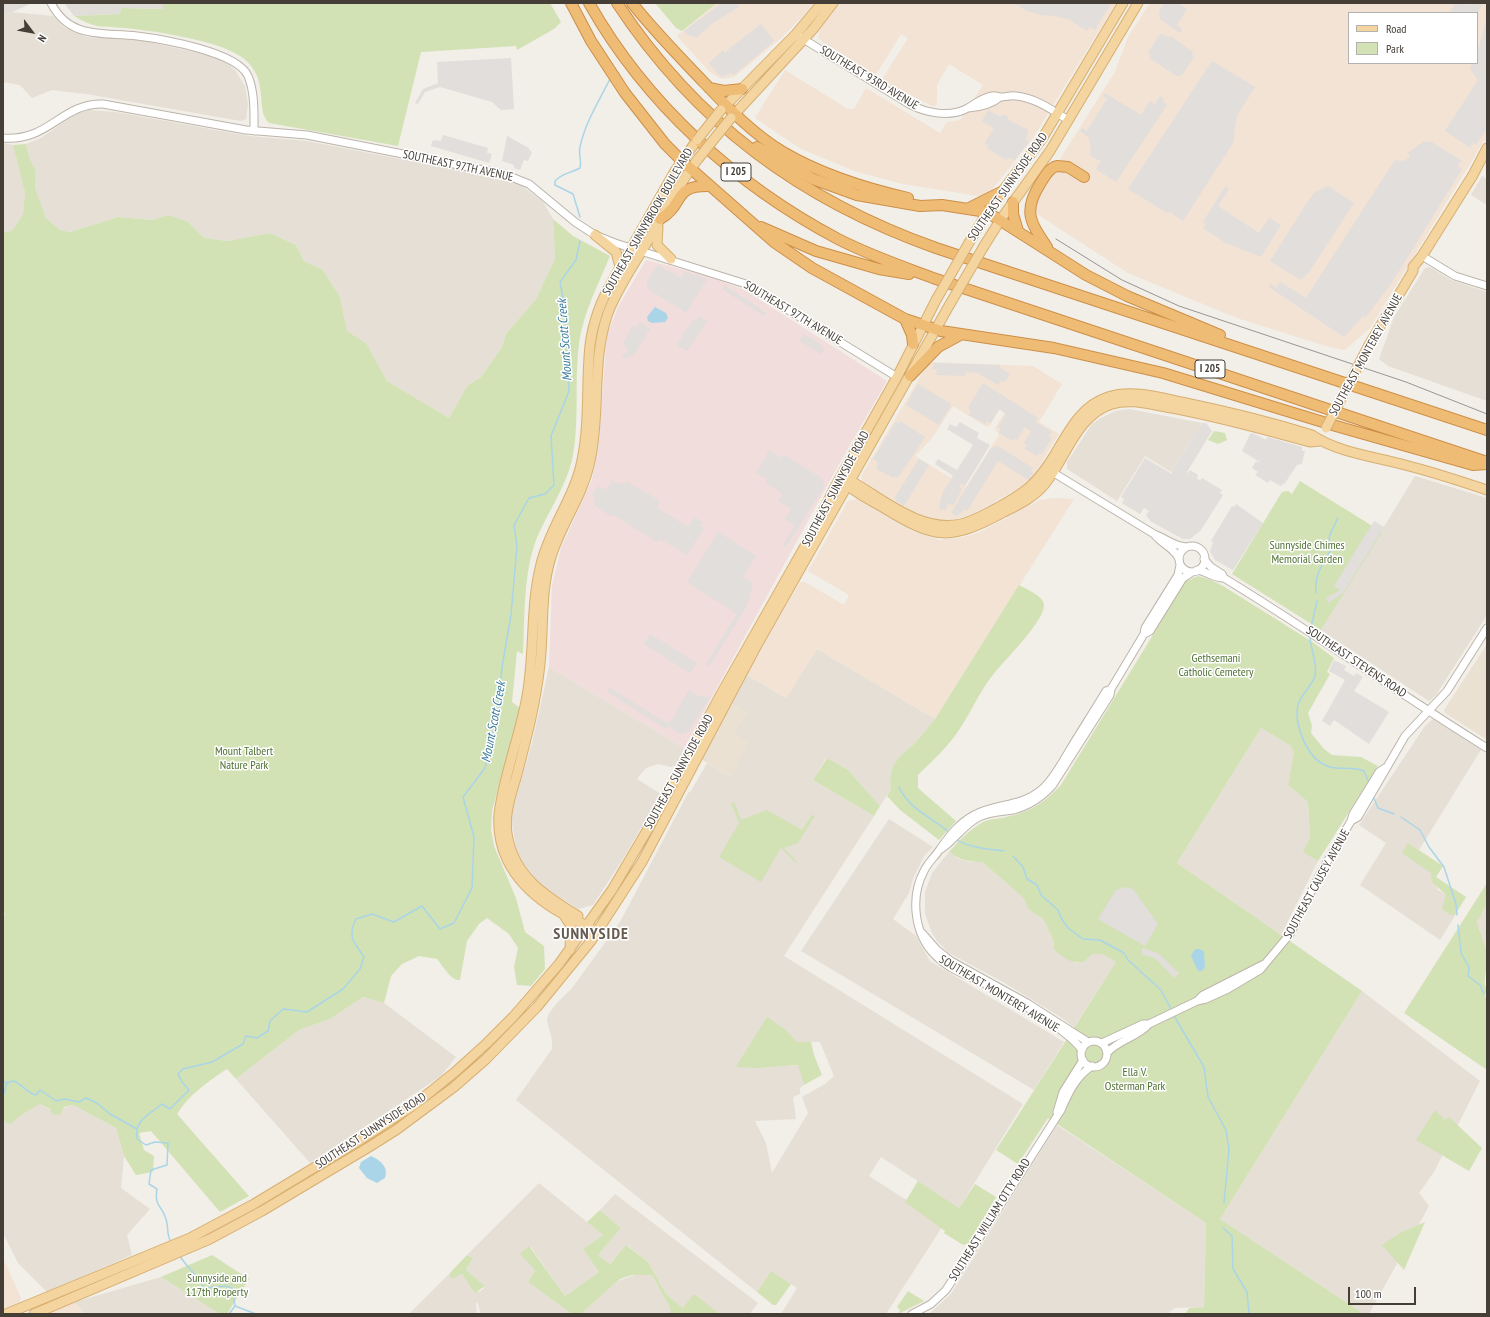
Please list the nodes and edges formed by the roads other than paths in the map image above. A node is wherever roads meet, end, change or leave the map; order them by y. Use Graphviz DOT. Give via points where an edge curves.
graph roads {
  1 [pos="51,3"];
  2 [pos="571,3"];
  3 [pos="589,3"];
  4 [pos="618,3"];
  5 [pos="632,3"];
  6 [pos="822,3"];
  7 [pos="833,3"];
  8 [pos="1122,3"];
  9 [pos="1138,3"];
  10 [pos="800,37"];
  11 [pos="709,88"];
  12 [pos="742,89"];
  13 [pos="724,108"];
  14 [pos="1058,113"];
  15 [pos="733,116"];
  16 [pos="1068,120"];
  17 [pos="727,130"];
  18 [pos="254,131"];
  19 [pos="3,138"];
  20 [pos="1487,148"];
  21 [pos="682,161"];
  22 [pos="1483,161"];
  23 [pos="690,170"];
  24 [pos="1084,178"];
  25 [pos="709,186"];
  26 [pos="1001,192"];
  27 [pos="1013,202"];
  28 [pos="929,205"];
  29 [pos="967,208"];
  30 [pos="987,212"];
  31 [pos="1001,219"];
  32 [pos="659,221"];
  33 [pos="754,224"];
  34 [pos="1018,231"];
  35 [pos="595,235"];
  36 [pos="632,248"];
  37 [pos="642,250"];
  38 [pos="1050,252"];
  39 [pos="1422,256"];
  40 [pos="671,259"];
  41 [pos="620,267"];
  42 [pos="933,278"];
  43 [pos="1487,286"];
  44 [pos="905,318"];
  45 [pos="922,325"];
  46 [pos="935,330"];
  47 [pos="960,335"];
  48 [pos="1230,343"];
  49 [pos="913,344"];
  50 [pos="910,376"];
  51 [pos="897,377"];
  52 [pos="588,380"];
  53 [pos="594,426"];
  54 [pos="1487,430"];
  55 [pos="1320,441"];
  56 [pos="1487,463"];
  57 [pos="1049,470"];
  58 [pos="840,479"];
  59 [pos="849,484"];
  60 [pos="1487,490"];
  61 [pos="576,491"];
  62 [pos="1154,534"];
  63 [pos="1187,547"];
  64 [pos="1204,559"];
  65 [pos="1180,562"];
  66 [pos="1194,571"];
  67 [pos="1224,578"];
  68 [pos="760,626"];
  69 [pos="1487,628"];
  70 [pos="1144,634"];
  71 [pos="757,645"];
  72 [pos="732,676"];
  73 [pos="729,697"];
  74 [pos="1429,711"];
  75 [pos="1487,748"];
  76 [pos="1385,768"];
  77 [pos="1364,801"];
  78 [pos="504,803"];
  79 [pos="652,822"];
  80 [pos="651,847"];
  81 [pos="564,915"];
  82 [pos="589,925"];
  83 [pos="599,931"];
  84 [pos="922,933"];
  85 [pos="570,950"];
  86 [pos="1149,1024"];
  87 [pos="1088,1042"];
  88 [pos="1102,1043"];
  89 [pos="1082,1050"];
  90 [pos="1107,1053"];
  91 [pos="1083,1060"];
  92 [pos="1092,1066"];
  93 [pos="1057,1114"];
  94 [pos="192,1242"];
  95 [pos="6,1314"];
  96 [pos="34,1314"];
  97 [pos="912,1314"];
  1 -- 18 [label="street" via="58,15 67,23 84,31 146,37 231,59 242,67 249,77"];
  2 -- 21 [label="highway" via="612,74 642,115"];
  3 -- 42 [label="highway, I 205" via="617,47 655,95 737,174 788,210 839,239 889,262"];
  4 -- 17 [label="highway, I 205" via="650,50 671,75"];
  5 -- 11 [label="highway"];
  6 -- 10 [label="main road, SOUTHEAST SUNNYBROOK BOULEVARD"];
  7 -- 10 [label="main road, SOUTHEAST SUNNYBROOK BOULEVARD"];
  8 -- 14 [label="main road, SOUTHEAST SUNNYSIDE ROAD"];
  9 -- 16 [label="main road, SOUTHEAST SUNNYSIDE ROAD"];
  10 -- 12 [label="main road, SOUTHEAST SUNNYBROOK BOULEVARD"];
  10 -- 14 [label="street, SOUTHEAST 93RD AVENUE" via="919,109 942,113 957,112 978,108 1000,97 1013,96 1027,98"];
  10 -- 15 [label="main road, SOUTHEAST SUNNYBROOK BOULEVARD"];
  11 -- 12 [label="highway" via="724,91"];
  11 -- 13 [label="highway"];
  12 -- 13 [label="main road, SOUTHEAST SUNNYBROOK BOULEVARD"];
  13 -- 15 [label="highway"];
  13 -- 21 [label="main road, SOUTHEAST SUNNYBROOK BOULEVARD, bridge"];
  14 -- 16 [label="street, SOUTHEAST 93RD AVENUE"];
  14 -- 26 [label="main road, SOUTHEAST SUNNYSIDE ROAD" via="1028,158"];
  15 -- 23 [label="main road, SOUTHEAST SUNNYBROOK BOULEVARD, bridge"];
  15 -- 28 [label="highway" via="782,151 818,170 852,183"];
  16 -- 27 [label="main road, SOUTHEAST SUNNYSIDE ROAD" via="1047,155"];
  17 -- 28 [label="highway" via="813,179 840,190 879,200"];
  17 -- 48 [label="highway, I 205" via="796,182 847,211 888,230 998,269"];
  18 -- 19 [label="street, SOUTHEAST 97TH AVENUE" via="99,104 75,109 36,134"];
  18 -- 35 [label="street, SOUTHEAST 97TH AVENUE" via="307,135 508,175 533,186 573,222"];
  20 -- 22 [label="main road, SOUTHEAST MONTEREY AVENUE" via="1481,158"];
  21 -- 23 [label="highway"];
  21 -- 36 [label="main road, SOUTHEAST SUNNYBROOK BOULEVARD"];
  22 -- 39 [label="main road, SOUTHEAST MONTEREY AVENUE"];
  23 -- 25 [label="highway"];
  23 -- 32 [label="main road, SOUTHEAST SUNNYBROOK BOULEVARD"];
  24 -- 38 [label="highway" via="1063,166 1054,167 1046,175 1033,198 1030,209 1031,221"];
  25 -- 32 [label="highway" via="688,189 680,197 671,214"];
  25 -- 33 [label="highway"];
  26 -- 29 [label="highway"];
  26 -- 30 [label="main road, SOUTHEAST SUNNYSIDE ROAD"];
  27 -- 31 [label="main road, SOUTHEAST SUNNYSIDE ROAD"];
  27 -- 34 [label="highway" via="1013,214"];
  28 -- 29 [label="highway"];
  29 -- 30 [label="highway"];
  30 -- 31 [label="highway"];
  30 -- 45 [label="main road, SOUTHEAST SUNNYSIDE ROAD, bridge"];
  31 -- 34 [label="highway"];
  31 -- 46 [label="main road, SOUTHEAST SUNNYSIDE ROAD, bridge"];
  32 -- 37 [label="main road, SOUTHEAST SUNNYBROOK BOULEVARD"];
  32 -- 40 [label="main road" via="657,246"];
  33 -- 42 [label="highway" via="816,251 879,269"];
  33 -- 44 [label="highway" via="762,234 812,268"];
  34 -- 38 [label="highway"];
  35 -- 36 [label="street, SOUTHEAST 97TH AVENUE"];
  35 -- 41 [label="main road" via="616,252"];
  36 -- 37 [label="street, SOUTHEAST 97TH AVENUE"];
  36 -- 41 [label="main road, SOUTHEAST SUNNYBROOK BOULEVARD"];
  37 -- 40 [label="street, SOUTHEAST 97TH AVENUE"];
  37 -- 53 [label="main road, SOUTHEAST SUNNYBROOK BOULEVARD" via="615,298 602,330"];
  38 -- 48 [label="highway" via="1108,286 1218,334"];
  39 -- 43 [label="street" via="1455,276"];
  39 -- 55 [label="main road, SOUTHEAST MONTEREY AVENUE, bridge" via="1420,265 1413,271 1369,345"];
  40 -- 51 [label="street, SOUTHEAST 97TH AVENUE" via="746,284"];
  41 -- 52 [label="main road, SOUTHEAST SUNNYBROOK BOULEVARD" via="605,294 595,320 590,344"];
  42 -- 56 [label="highway, I 205"];
  44 -- 45 [label="highway"];
  44 -- 49 [label="highway"];
  45 -- 46 [label="highway"];
  45 -- 49 [label="main road, SOUTHEAST SUNNYSIDE ROAD"];
  46 -- 47 [label="highway"];
  46 -- 50 [label="main road, SOUTHEAST SUNNYSIDE ROAD"];
  47 -- 50 [label="highway" via="938,347"];
  47 -- 56 [label="highway" via="1054,348 1127,364 1473,465"];
  48 -- 54 [label="highway, I 205"];
  49 -- 51 [label="main road, SOUTHEAST SUNNYSIDE ROAD"];
  50 -- 59 [label="main road, SOUTHEAST SUNNYSIDE ROAD"];
  51 -- 58 [label="main road, SOUTHEAST SUNNYSIDE ROAD"];
  52 -- 53 [label="main road" via="592,389 591,423"];
  52 -- 61 [label="main road, SOUTHEAST SUNNYBROOK BOULEVARD" via="585,444"];
  53 -- 61 [label="main road, SOUTHEAST SUNNYBROOK BOULEVARD" via="590,463"];
  55 -- 57 [label="main road" via="1312,434 1236,413 1126,394 1101,400 1082,413 1073,424"];
  55 -- 60 [label="main road"];
  57 -- 59 [label="main road" via="1043,486 1028,499 979,525 953,532 931,532 915,526"];
  57 -- 62 [label="street"];
  58 -- 59 [label="main road"];
  58 -- 68 [label="main road, SOUTHEAST SUNNYSIDE ROAD"];
  59 -- 71 [label="main road, SOUTHEAST SUNNYSIDE ROAD"];
  61 -- 78 [label="main road, SOUTHEAST SUNNYBROOK BOULEVARD" via="554,546 547,572 534,708"];
  62 -- 63 [label="street" via="1180,547"];
  62 -- 65 [label="street" via="1160,542 1175,552"];
  63 -- 64 [label="street" via="1200,549"];
  63 -- 65 [label="street" via="1182,551"];
  64 -- 66 [label="street" via="1202,566"];
  64 -- 67 [label="street, SOUTHEAST STEVENS ROAD"];
  65 -- 66 [label="street" via="1185,570"];
  65 -- 70 [label="street, SOUTHEAST MONTEREY AVENUE" via="1178,575 1145,628"];
  66 -- 67 [label="street, SOUTHEAST STEVENS ROAD"];
  66 -- 70 [label="street, SOUTHEAST MONTEREY AVENUE" via="1183,578 1150,631"];
  67 -- 74 [label="street, SOUTHEAST STEVENS ROAD" via="1319,637"];
  68 -- 71 [label="main road" via="761,632 755,642"];
  68 -- 72 [label="main road, SOUTHEAST SUNNYSIDE ROAD"];
  69 -- 74 [label="street, SOUTHEAST CAUSEY AVENUE" via="1447,691"];
  70 -- 84 [label="street, SOUTHEAST MONTEREY AVENUE" via="1053,776 1040,791 1019,803 992,807 979,812 944,841 925,869 918,888 916,908"];
  71 -- 73 [label="main road, SOUTHEAST SUNNYSIDE ROAD"];
  72 -- 73 [label="main road" via="733,683 727,693"];
  72 -- 79 [label="main road, SOUTHEAST SUNNYSIDE ROAD"];
  73 -- 80 [label="main road, SOUTHEAST SUNNYSIDE ROAD"];
  74 -- 75 [label="street, SOUTHEAST STEVENS ROAD"];
  74 -- 76 [label="street, SOUTHEAST CAUSEY AVENUE" via="1410,730"];
  76 -- 77 [label="street, SOUTHEAST CAUSEY AVENUE" via="1374,779"];
  76 -- 77 [label="street, SOUTHEAST CAUSEY AVENUE" via="1376,788"];
  77 -- 86 [label="street, SOUTHEAST CAUSEY AVENUE" via="1358,817 1351,821 1320,872 1290,934 1260,970 1244,981"];
  78 -- 81 [label="main road, SOUTHEAST SUNNYBROOK BOULEVARD" via="498,821 500,839 503,853 512,870 531,893"];
  78 -- 82 [label="main road, SOUTHEAST SUNNYBROOK BOULEVARD" via="508,840 512,855 521,871 542,893"];
  79 -- 80 [label="main road" via="653,831 648,842"];
  79 -- 82 [label="main road, SOUTHEAST SUNNYSIDE ROAD"];
  80 -- 83 [label="main road, SOUTHEAST SUNNYSIDE ROAD"];
  81 -- 82 [label="main road, SOUTHEAST SUNNYBROOK BOULEVARD"];
  81 -- 85 [label="main road" via="571,926"];
  82 -- 83 [label="main road, SOUTHEAST SUNNYBROOK BOULEVARD"];
  82 -- 85 [label="main road, SOUTHEAST SUNNYSIDE ROAD"];
  83 -- 94 [label="main road, SOUTHEAST SUNNYSIDE ROAD" via="537,1007 486,1059 445,1094 396,1130 262,1211"];
  84 -- 87 [label="street, SOUTHEAST MONTEREY AVENUE" via="951,961 1027,1002"];
  84 -- 89 [label="street, SOUTHEAST MONTEREY AVENUE" via="929,948 947,965 1040,1016"];
  85 -- 94 [label="main road, SOUTHEAST SUNNYSIDE ROAD" via="526,1003 488,1043 414,1105"];
  86 -- 88 [label="street, SOUTHEAST CAUSEY AVENUE" via="1143,1024"];
  86 -- 90 [label="street, SOUTHEAST CAUSEY AVENUE"];
  87 -- 88 [label="street"];
  87 -- 89 [label="street"];
  88 -- 90 [label="street"];
  89 -- 91 [label="street"];
  90 -- 92 [label="street" via="1101,1064"];
  91 -- 92 [label="street"];
  91 -- 93 [label="street, SOUTHEAST WILLIAM OTTY ROAD" via="1063,1092"];
  92 -- 93 [label="street, SOUTHEAST WILLIAM OTTY ROAD" via="1072,1087"];
  93 -- 97 [label="street, SOUTHEAST WILLIAM OTTY ROAD" via="946,1290 931,1304"];
  94 -- 95 [label="main road, SOUTHEAST SUNNYSIDE ROAD" via="163,1249"];
  94 -- 96 [label="main road, SOUTHEAST SUNNYSIDE ROAD" via="168,1258"];
}
